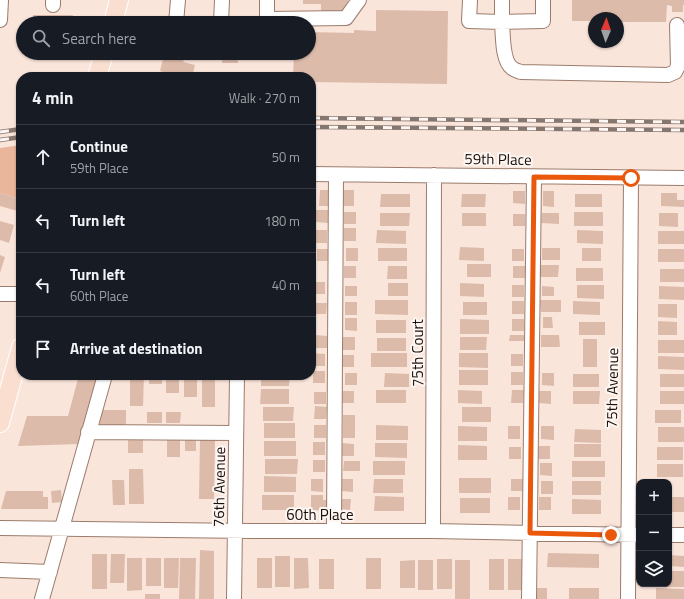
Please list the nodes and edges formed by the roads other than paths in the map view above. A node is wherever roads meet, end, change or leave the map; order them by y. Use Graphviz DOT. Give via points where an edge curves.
graph roads {
  1 [pos="1,0"];
  2 [pos="119,0"];
  3 [pos="178,0"];
  4 [pos="222,0"];
  5 [pos="267,0"];
  6 [pos="359,0"];
  7 [pos="470,0"];
  8 [pos="502,0"];
  9 [pos="544,0"];
  10 [pos="115,16"];
  11 [pos="177,16"];
  12 [pos="221,16"];
  13 [pos="267,16"];
  14 [pos="316,18"];
  15 [pos="0,20"];
  16 [pos="502,22"];
  17 [pos="677,26"];
  18 [pos="102,60"];
  19 [pos="98,72"];
  20 [pos="316,174"];
  21 [pos="336,175"];
  22 [pos="434,175"];
  23 [pos="534,177"];
  24 [pos="631,178"];
  25 [pos="684,178"];
  26 [pos="0,294"];
  27 [pos="16,294"];
  28 [pos="16,365"];
  29 [pos="104,380"];
  30 [pos="237,380"];
  31 [pos="0,423"];
  32 [pos="88,432"];
  33 [pos="236,433"];
  34 [pos="0,528"];
  35 [pos="63,529"];
  36 [pos="235,531"];
  37 [pos="334,531"];
  38 [pos="433,531"];
  39 [pos="530,533"];
  40 [pos="634,535"];
  41 [pos="672,535"];
  42 [pos="684,535"];
  43 [pos="0,570"];
  44 [pos="50,572"];
  45 [pos="42,599"];
  46 [pos="234,599"];
  47 [pos="529,599"];
  48 [pos="628,599"];
  1 -- 15 [label="street"];
  2 -- 10 [label="main road"];
  3 -- 11 [label="street"];
  4 -- 12 [label="street"];
  5 -- 13 [label="street"];
  6 -- 14 [label="street" via="346,18"];
  7 -- 16 [label="street" via="469,21"];
  8 -- 16 [label="street"];
  9 -- 16 [label="street" via="543,21"];
  16 -- 17 [label="street" via="507,62 521,72 675,72 678,66"];
  18 -- 19 [label="main road"];
  20 -- 21 [label="street, 59th Place"];
  21 -- 22 [label="street, 59th Place"];
  21 -- 37 [label="street"];
  22 -- 23 [label="street, 59th Place"];
  22 -- 38 [label="street, 75th Court"];
  23 -- 24 [label="street, 59th Place"];
  23 -- 39 [label="street"];
  24 -- 25 [label="street, 59th Place"];
  24 -- 40 [label="street, 75th Avenue"];
  26 -- 27 [label="street"];
  28 -- 31 [label="main road"];
  29 -- 32 [label="street"];
  30 -- 33 [label="street, 76th Avenue"];
  32 -- 33 [label="street"];
  32 -- 35 [label="street"];
  33 -- 36 [label="street, 76th Avenue"];
  34 -- 35 [label="street, 60th Place"];
  35 -- 36 [label="street, 60th Place"];
  35 -- 44 [label="street"];
  36 -- 37 [label="street, 60th Place"];
  36 -- 46 [label="street, 76th Avenue"];
  37 -- 38 [label="street, 60th Place"];
  38 -- 39 [label="street, 60th Place"];
  39 -- 40 [label="street, 60th Place"];
  39 -- 47 [label="street"];
  40 -- 48 [label="street, 75th Avenue"];
  41 -- 42 [label="street"];
  43 -- 44 [label="street"];
  44 -- 45 [label="street"];
}
